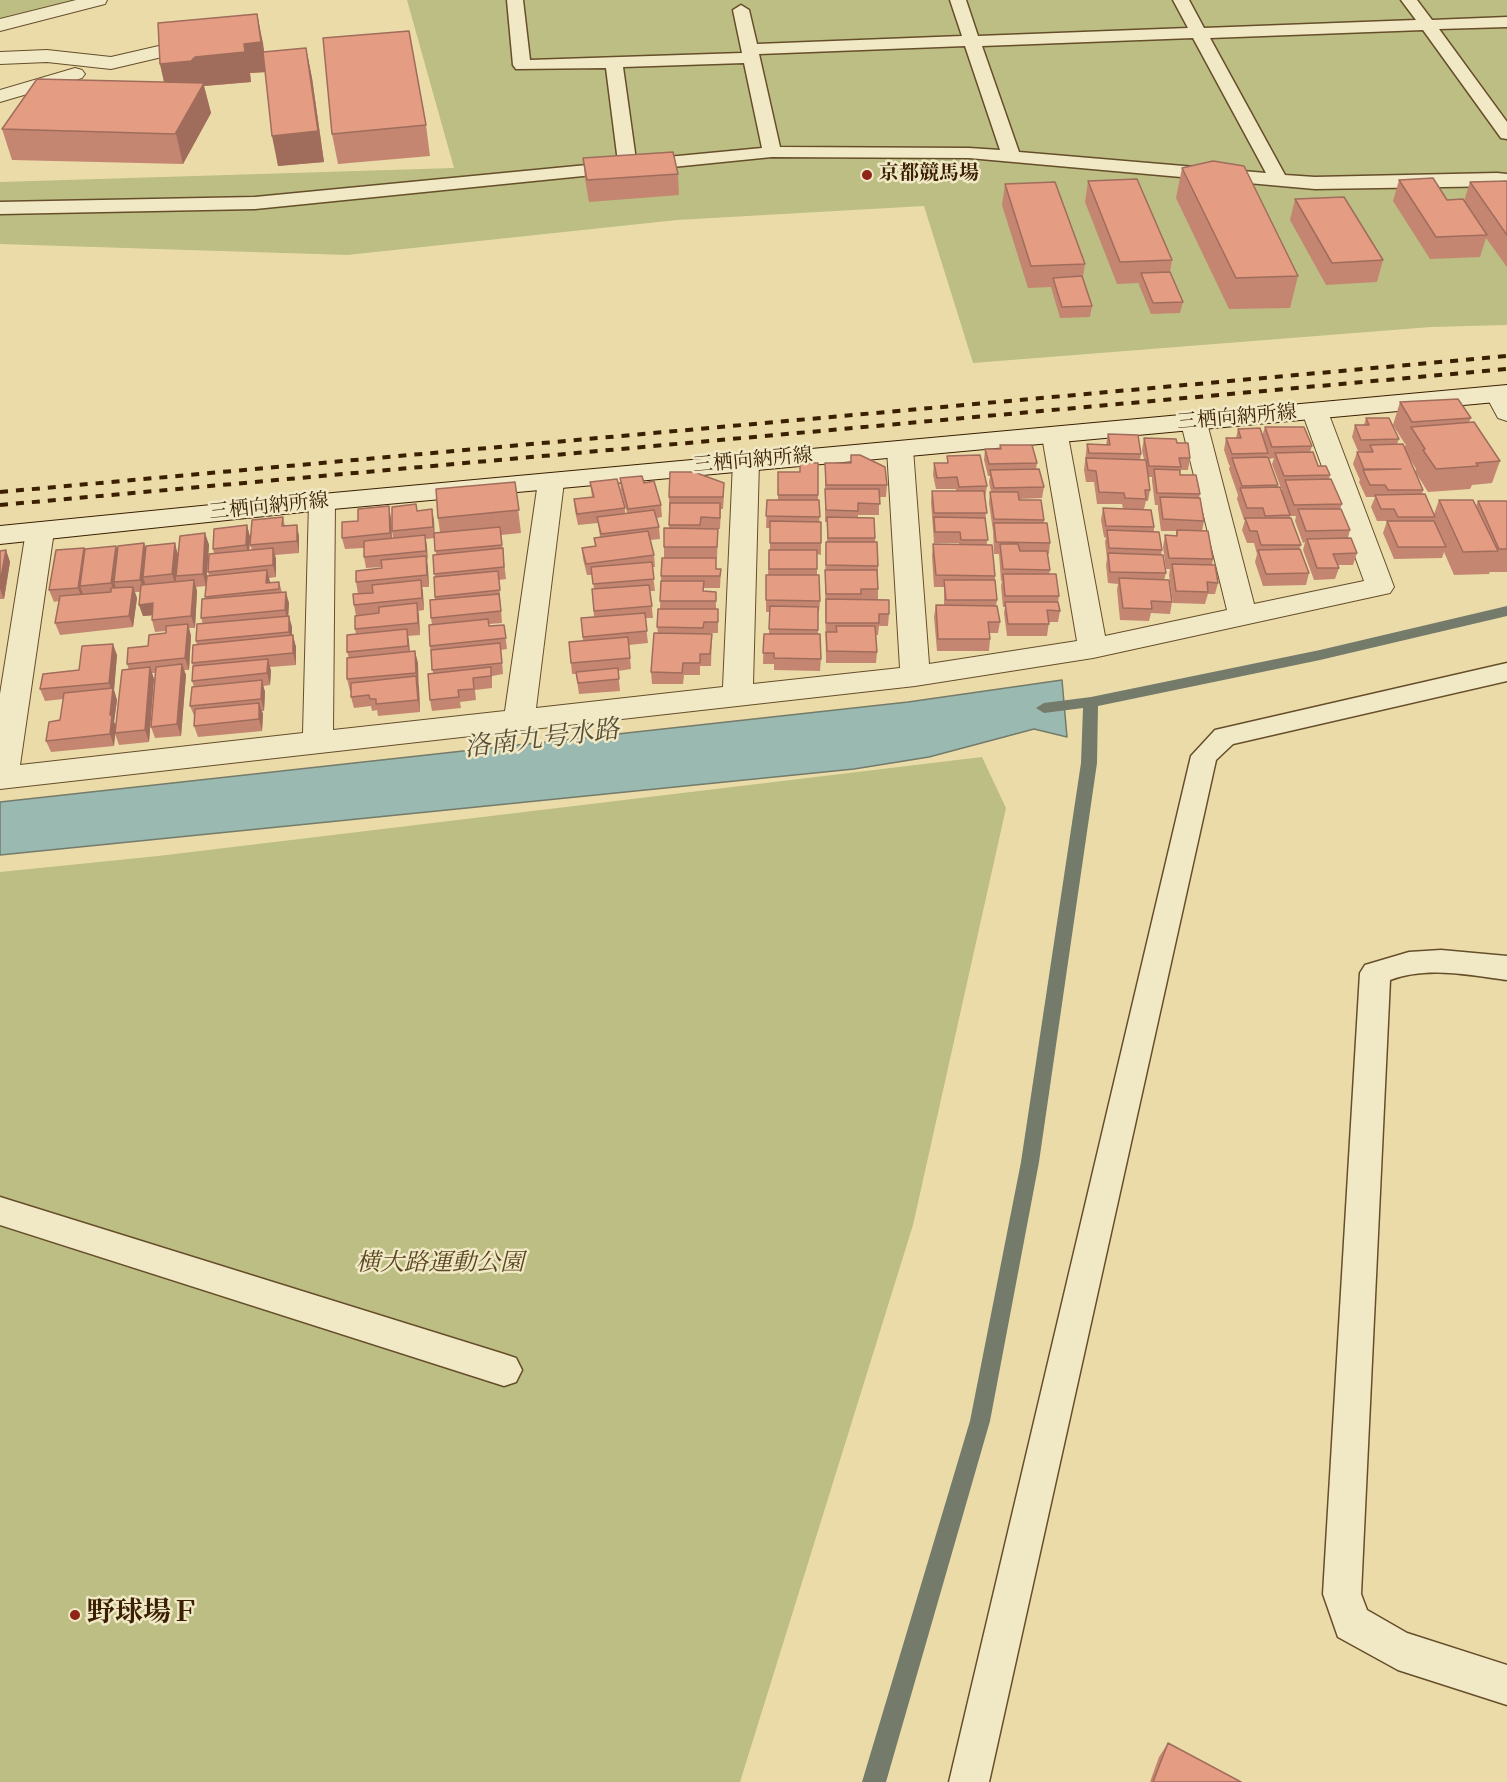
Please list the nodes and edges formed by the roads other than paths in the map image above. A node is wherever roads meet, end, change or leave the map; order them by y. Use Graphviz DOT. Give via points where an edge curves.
graph roads {
  1 [pos="98,0"];
  2 [pos="515,0"];
  3 [pos="958,0"];
  4 [pos="1181,0"];
  5 [pos="1409,0"];
  6 [pos="741,10"];
  7 [pos="1507,22"];
  8 [pos="1427,24"];
  9 [pos="0,25"];
  10 [pos="1200,33"];
  11 [pos="225,39"];
  12 [pos="972,42"];
  13 [pos="751,54"];
  14 [pos="0,58"];
  15 [pos="614,62"];
  16 [pos="111,63"];
  17 [pos="0,96"];
  18 [pos="1507,134"];
  19 [pos="772,152"];
  20 [pos="1011,156"];
  21 [pos="628,167"];
  22 [pos="1279,180"];
  23 [pos="1507,180"];
  24 [pos="0,208"];
  25 [pos="1504,400"];
  26 [pos="1315,412"];
  27 [pos="1194,423"];
  28 [pos="1055,436"];
  29 [pos="900,449"];
  30 [pos="746,462"];
  31 [pos="551,482"];
  32 [pos="322,502"];
  33 [pos="40,531"];
  34 [pos="0,535"];
  35 [pos="1243,616"];
  36 [pos="1093,648"];
  37 [pos="1507,672"];
  38 [pos="915,676"];
  39 [pos="738,696"];
  40 [pos="519,719"];
  41 [pos="318,743"];
  42 [pos="1,780"];
  43 [pos="1507,968"];
  44 [pos="0,1210"];
  45 [pos="504,1370"];
  46 [pos="1507,1684"];
  47 [pos="969,1782"];
  1 -- 9 [label="street"];
  2 -- 15 [label="lane" via="522,65"];
  3 -- 12 [label="lane"];
  4 -- 10 [label="lane"];
  5 -- 8 [label="lane"];
  6 -- 13 [label="lane"];
  7 -- 8 [label="lane"];
  8 -- 10 [label="lane"];
  8 -- 18 [label="lane"];
  10 -- 12 [label="lane"];
  10 -- 22 [label="lane"];
  11 -- 16 [label="street"];
  12 -- 13 [label="lane"];
  12 -- 20 [label="lane"];
  13 -- 15 [label="lane"];
  13 -- 19 [label="lane"];
  14 -- 16 [label="street" via="47,56"];
  15 -- 21 [label="lane"];
  16 -- 17 [label="street"];
  19 -- 20 [label="lane"];
  19 -- 21 [label="lane"];
  20 -- 22 [label="lane"];
  21 -- 24 [label="lane" via="255,203"];
  22 -- 23 [label="lane"];
  25 -- 26 [label="street, 三栖向納所線"];
  26 -- 27 [label="street, 三栖向納所線"];
  26 -- 35 [label="street" via="1380,587"];
  27 -- 28 [label="street, 三栖向納所線"];
  27 -- 35 [label="street"];
  28 -- 29 [label="street, 三栖向納所線"];
  28 -- 36 [label="street"];
  29 -- 30 [label="street, 三栖向納所線"];
  29 -- 38 [label="street"];
  30 -- 31 [label="street, 三栖向納所線"];
  30 -- 39 [label="street"];
  31 -- 32 [label="street, 三栖向納所線"];
  31 -- 40 [label="street"];
  32 -- 33 [label="street, 三栖向納所線"];
  32 -- 41 [label="street"];
  33 -- 34 [label="street, 三栖向納所線"];
  33 -- 42 [label="street"];
  35 -- 36 [label="street"];
  36 -- 38 [label="street"];
  37 -- 47 [label="lane" via="1224,737 1204,756"];
  38 -- 39 [label="street"];
  39 -- 40 [label="street"];
  40 -- 41 [label="street"];
  41 -- 42 [label="street"];
  43 -- 46 [label="lane" via="1428,960 1376,973 1342,1594 1352,1623 1398,1650"];
  44 -- 45 [label="lane"];
}
